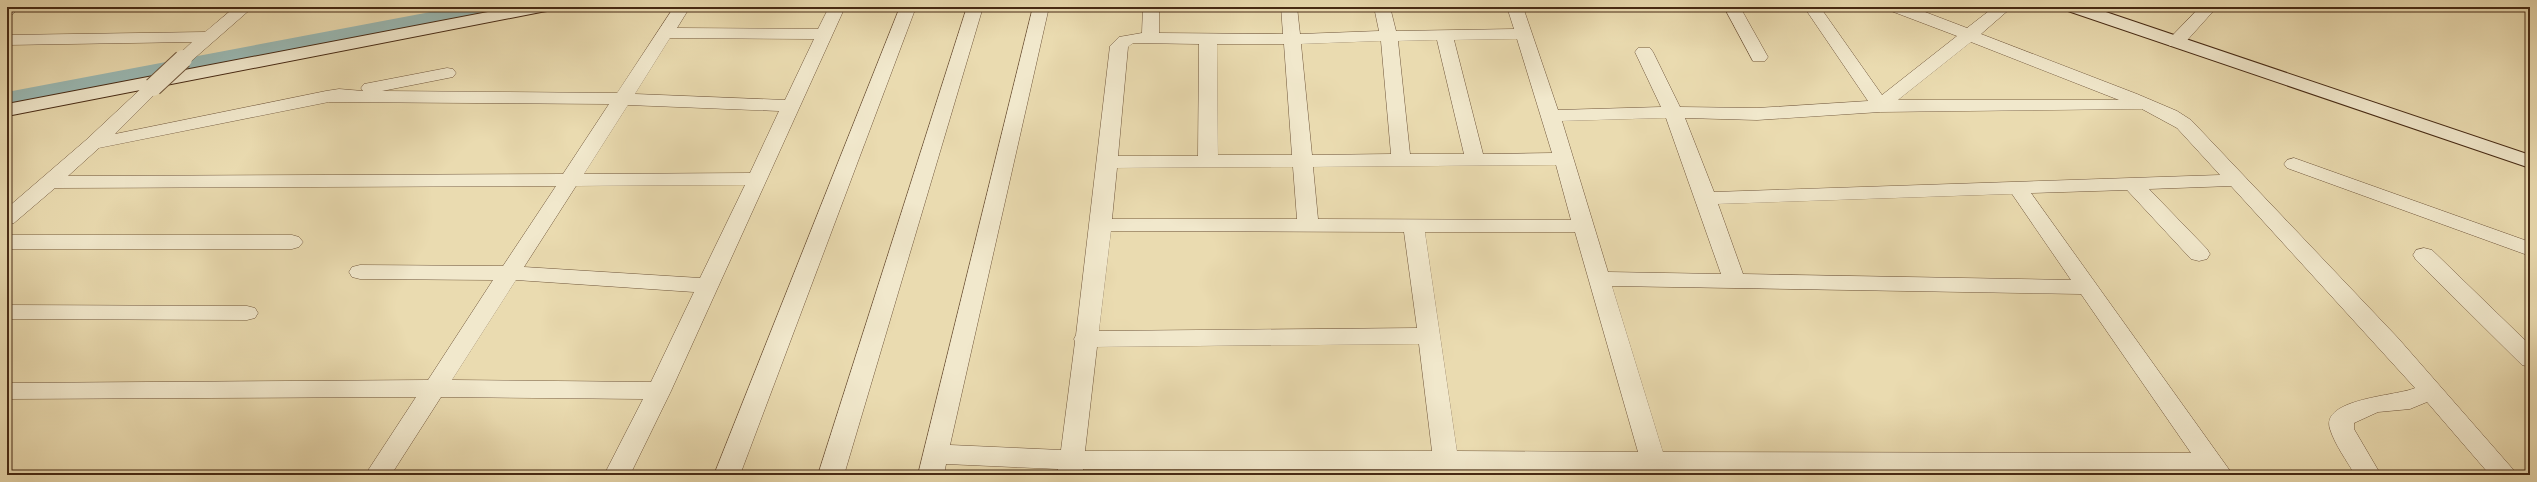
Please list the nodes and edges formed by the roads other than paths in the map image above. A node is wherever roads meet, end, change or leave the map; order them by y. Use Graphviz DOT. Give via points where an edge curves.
graph roads {
  1 [pos="11,7"];
  2 [pos="245,7"];
  3 [pos="541,7"];
  4 [pos="682,7"];
  5 [pos="837,7"];
  6 [pos="908,7"];
  7 [pos="975,7"];
  8 [pos="1041,7"];
  9 [pos="1151,7"];
  10 [pos="1289,7"];
  11 [pos="1382,7"];
  12 [pos="1515,7"];
  13 [pos="1732,7"];
  14 [pos="1812,7"];
  15 [pos="1897,7"];
  16 [pos="2004,7"];
  17 [pos="2074,7"];
  18 [pos="2210,7"];
  19 [pos="7,10"];
  20 [pos="665,33"];
  21 [pos="824,34"];
  22 [pos="1524,34"];
  23 [pos="1444,35"];
  24 [pos="1389,36"];
  25 [pos="1968,36"];
  26 [pos="210,37"];
  27 [pos="1150,38"];
  28 [pos="1293,39"];
  29 [pos="7,40"];
  30 [pos="1208,40"];
  31 [pos="2176,42"];
  32 [pos="1644,52"];
  33 [pos="1759,57"];
  34 [pos="447,73"];
  35 [pos="326,96"];
  36 [pos="621,99"];
  37 [pos="2149,105"];
  38 [pos="791,106"];
  39 [pos="1880,106"];
  40 [pos="7,110"];
  41 [pos="1673,112"];
  42 [pos="1551,116"];
  43 [pos="93,144"];
  44 [pos="1475,159"];
  45 [pos="1564,159"];
  46 [pos="1302,160"];
  47 [pos="1401,160"];
  48 [pos="1208,161"];
  49 [pos="1107,162"];
  50 [pos="2530,162"];
  51 [pos="2294,164"];
  52 [pos="569,179"];
  53 [pos="757,179"];
  54 [pos="2237,180"];
  55 [pos="49,182"];
  56 [pos="2134,186"];
  57 [pos="2017,187"];
  58 [pos="1706,198"];
  59 [pos="7,219"];
  60 [pos="1101,225"];
  61 [pos="1308,226"];
  62 [pos="1414,226"];
  63 [pos="1584,226"];
  64 [pos="7,242"];
  65 [pos="292,242"];
  66 [pos="2530,249"];
  67 [pos="2198,254"];
  68 [pos="2424,255"];
  69 [pos="360,272"];
  70 [pos="510,273"];
  71 [pos="1600,279"];
  72 [pos="1734,280"];
  73 [pos="708,286"];
  74 [pos="2088,287"];
  75 [pos="7,312"];
  76 [pos="247,313"];
  77 [pos="1429,336"];
  78 [pos="1085,339"];
  79 [pos="2530,359"];
  80 [pos="434,388"];
  81 [pos="2431,390"];
  82 [pos="7,391"];
  83 [pos="659,391"];
  84 [pos="1446,462"];
  85 [pos="934,465"];
  86 [pos="1071,467"];
  87 [pos="1655,468"];
  88 [pos="2216,468"];
  89 [pos="378,475"];
  90 [pos="617,475"];
  91 [pos="727,475"];
  92 [pos="831,475"];
  93 [pos="2368,475"];
  94 [pos="2505,475"];
  1 -- 19 [label="street"];
  2 -- 26 [label="street"];
  3 -- 40 [label="street"];
  4 -- 20 [label="street"];
  5 -- 21 [label="street"];
  6 -- 91 [label="street"];
  7 -- 92 [label="street"];
  8 -- 85 [label="street"];
  9 -- 27 [label="street"];
  10 -- 28 [label="street"];
  11 -- 24 [label="street"];
  12 -- 22 [label="street"];
  13 -- 33 [label="street"];
  14 -- 39 [label="street"];
  15 -- 25 [label="street"];
  16 -- 25 [label="street"];
  17 -- 31 [label="street"];
  18 -- 31 [label="street"];
  20 -- 21 [label="street"];
  20 -- 36 [label="street"];
  21 -- 38 [label="street"];
  22 -- 23 [label="street"];
  22 -- 42 [label="street"];
  23 -- 24 [label="street"];
  23 -- 44 [label="street"];
  24 -- 28 [label="street"];
  24 -- 47 [label="street"];
  25 -- 37 [label="street"];
  25 -- 39 [label="street"];
  26 -- 29 [label="street"];
  26 -- 43 [label="street, bridge"];
  27 -- 30 [label="street"];
  27 -- 49 [label="street" via="1125,40 1119,46"];
  28 -- 30 [label="street"];
  28 -- 46 [label="street"];
  30 -- 48 [label="street"];
  31 -- 50 [label="street"];
  32 -- 41 [label="street"];
  34 -- 35 [label="street"];
  35 -- 36 [label="street"];
  35 -- 43 [label="street"];
  36 -- 38 [label="street"];
  36 -- 52 [label="street"];
  37 -- 39 [label="street"];
  37 -- 54 [label="street" via="2170,115 2195,134"];
  38 -- 53 [label="street"];
  39 -- 41 [label="street" via="1757,114"];
  41 -- 42 [label="street"];
  41 -- 58 [label="street"];
  42 -- 45 [label="street"];
  43 -- 55 [label="street"];
  44 -- 45 [label="street"];
  44 -- 47 [label="street"];
  45 -- 63 [label="street"];
  46 -- 47 [label="street"];
  46 -- 48 [label="street"];
  46 -- 61 [label="street"];
  48 -- 49 [label="street"];
  49 -- 60 [label="street"];
  51 -- 66 [label="street"];
  52 -- 53 [label="street"];
  52 -- 55 [label="street"];
  52 -- 70 [label="street"];
  53 -- 73 [label="street"];
  54 -- 56 [label="street"];
  54 -- 81 [label="street"];
  55 -- 59 [label="street"];
  56 -- 57 [label="street"];
  56 -- 67 [label="street"];
  57 -- 58 [label="street"];
  57 -- 74 [label="street"];
  58 -- 72 [label="street"];
  60 -- 61 [label="street"];
  60 -- 78 [label="street"];
  61 -- 62 [label="street"];
  62 -- 63 [label="street"];
  62 -- 77 [label="street"];
  63 -- 71 [label="street"];
  64 -- 65 [label="street"];
  68 -- 79 [label="street"];
  69 -- 70 [label="street"];
  70 -- 73 [label="street"];
  70 -- 80 [label="street"];
  71 -- 72 [label="street"];
  71 -- 87 [label="street"];
  72 -- 74 [label="street"];
  73 -- 83 [label="street"];
  74 -- 88 [label="street"];
  75 -- 76 [label="street"];
  77 -- 78 [label="street"];
  77 -- 84 [label="street"];
  78 -- 86 [label="street"];
  80 -- 82 [label="street"];
  80 -- 83 [label="street"];
  80 -- 89 [label="street"];
  81 -- 93 [label="street" via="2410,400 2374,404 2341,419 2342,429"];
  81 -- 94 [label="street"];
  83 -- 90 [label="street"];
  84 -- 86 [label="street"];
  84 -- 87 [label="street"];
  85 -- 86 [label="street"];
  87 -- 88 [label="street"];
}
